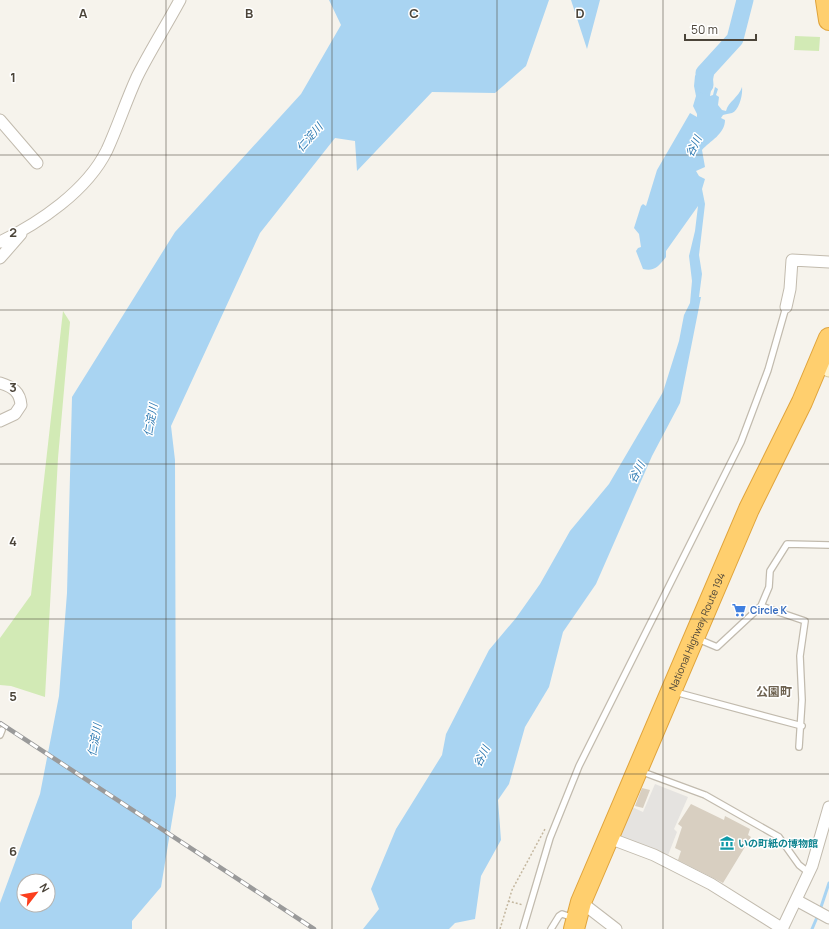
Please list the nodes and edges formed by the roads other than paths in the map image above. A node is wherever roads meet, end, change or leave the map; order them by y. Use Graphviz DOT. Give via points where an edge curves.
graph roads {
  1 [pos="180,0"];
  2 [pos="826,0"];
  3 [pos="829,20"];
  4 [pos="0,120"];
  5 [pos="37,163"];
  6 [pos="24,230"];
  7 [pos="0,242"];
  8 [pos="0,258"];
  9 [pos="829,262"];
  10 [pos="786,307"];
  11 [pos="827,343"];
  12 [pos="829,369"];
  13 [pos="0,383"];
  14 [pos="0,421"];
  15 [pos="829,545"];
  16 [pos="761,606"];
  17 [pos="694,638"];
  18 [pos="671,691"];
  19 [pos="802,726"];
  20 [pos="799,748"];
  21 [pos="638,770"];
  22 [pos="829,807"];
  23 [pos="609,838"];
  24 [pos="808,872"];
  25 [pos="796,900"];
  26 [pos="577,916"];
  27 [pos="829,918"];
  28 [pos="523,929"];
  29 [pos="551,929"];
  30 [pos="616,929"];
  31 [pos="782,929"];
  1 -- 6 [label="street" via="137,77 106,151 96,167 58,207"];
  2 -- 3 [label="highway"];
  4 -- 5 [label="street"];
  6 -- 7 [label="street"];
  6 -- 8 [label="street"];
  9 -- 10 [label="street" via="792,260"];
  10 -- 28 [label="lane" via="768,370 741,442 579,766 550,838"];
  11 -- 12 [label="street"];
  11 -- 17 [label="highway, National Highway Route 194" via="802,402 749,509"];
  13 -- 14 [label="street" via="12,387 20,396 21,405 15,414"];
  15 -- 16 [label="lane" via="788,544 770,571 769,587"];
  16 -- 17 [label="lane" via="717,647"];
  16 -- 19 [label="lane" via="805,621 800,656"];
  17 -- 18 [label="highway, National Highway Route 194"];
  18 -- 19 [label="lane"];
  18 -- 21 [label="highway, National Highway Route 194"];
  19 -- 20 [label="lane"];
  21 -- 23 [label="highway, National Highway Route 194"];
  21 -- 24 [label="lane" via="705,795 779,837 799,865"];
  22 -- 24 [label="street"];
  23 -- 26 [label="highway, National Highway Route 194"];
  23 -- 31 [label="street" via="654,855 711,884"];
  24 -- 25 [label="street"];
  25 -- 27 [label="street"];
  25 -- 31 [label="street"];
  26 -- 29 [label="lane" via="562,914 558,916"];
  26 -- 30 [label="street"];
}
